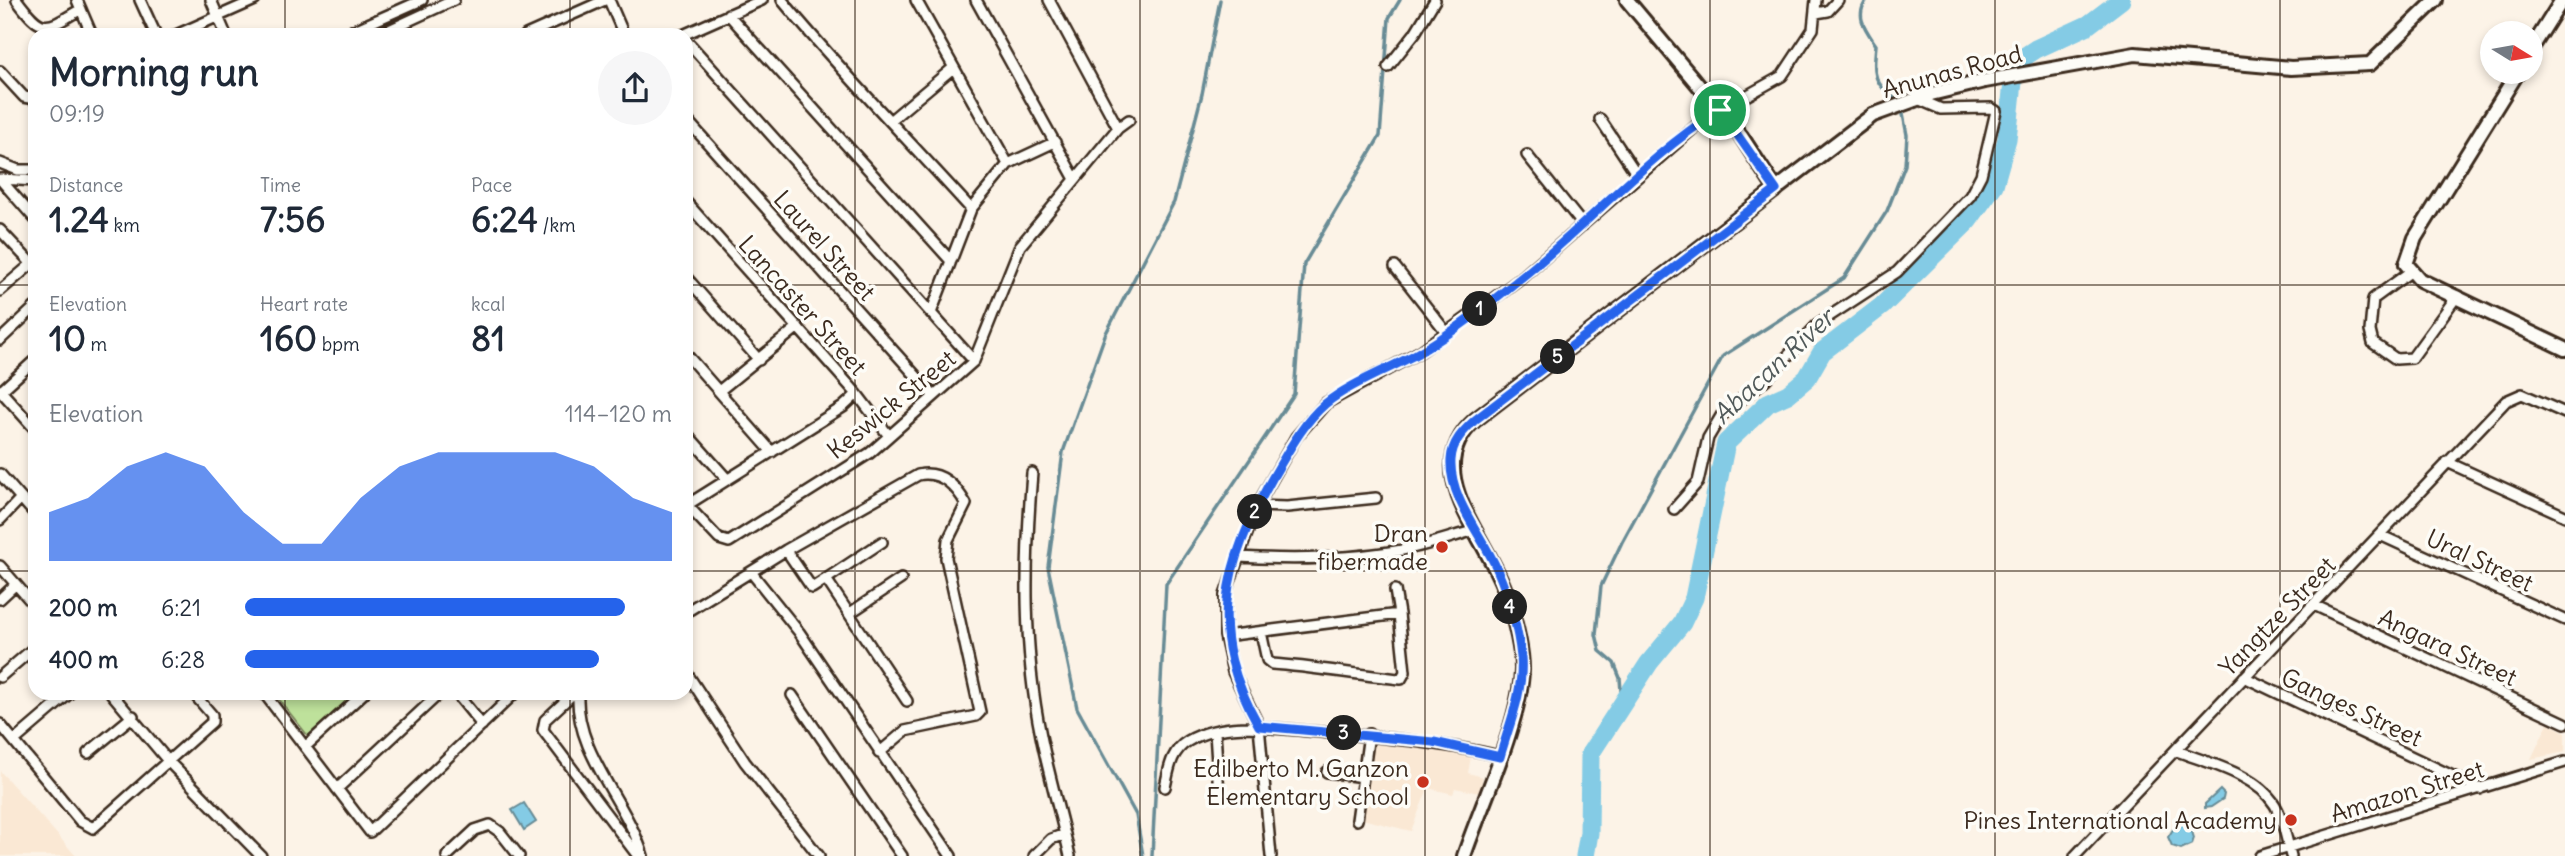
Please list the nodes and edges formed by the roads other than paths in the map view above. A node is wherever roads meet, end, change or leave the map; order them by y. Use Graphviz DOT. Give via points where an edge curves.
graph roads {
  1 [pos="17,0"];
  2 [pos="140,0"];
  3 [pos="211,0"];
  4 [pos="255,0"];
  5 [pos="422,0"];
  6 [pos="454,0"];
  7 [pos="607,0"];
  8 [pos="762,0"];
  9 [pos="782,0"];
  10 [pos="916,0"];
  11 [pos="976,0"];
  12 [pos="1049,0"];
  13 [pos="1435,0"];
  14 [pos="1627,0"];
  15 [pos="1816,0"];
  16 [pos="1838,0"];
  17 [pos="2436,0"];
  18 [pos="2562,0"];
  19 [pos="79,5"];
  20 [pos="1816,13"];
  21 [pos="728,14"];
  22 [pos="218,16"];
  23 [pos="547,25"];
  24 [pos="89,28"];
  25 [pos="153,28"];
  26 [pos="191,28"];
  27 [pos="223,28"];
  28 [pos="359,28"];
  29 [pos="393,28"];
  30 [pos="541,28"];
  31 [pos="548,28"];
  32 [pos="621,28"];
  33 [pos="693,30"];
  34 [pos="2543,30"];
  35 [pos="693,48"];
  36 [pos="1388,67"];
  37 [pos="953,68"];
  38 [pos="0,71"];
  39 [pos="2511,84"];
  40 [pos="28,98"];
  41 [pos="1916,99"];
  42 [pos="1720,110"];
  43 [pos="1600,119"];
  44 [pos="891,120"];
  45 [pos="1129,120"];
  46 [pos="693,127"];
  47 [pos="1118,128"];
  48 [pos="1055,142"];
  49 [pos="1527,155"];
  50 [pos="0,163"];
  51 [pos="1008,164"];
  52 [pos="28,170"];
  53 [pos="1638,176"];
  54 [pos="0,179"];
  55 [pos="1075,179"];
  56 [pos="28,181"];
  57 [pos="1776,190"];
  58 [pos="971,209"];
  59 [pos="693,210"];
  60 [pos="28,211"];
  61 [pos="1583,225"];
  62 [pos="0,230"];
  63 [pos="28,257"];
  64 [pos="951,261"];
  65 [pos="28,266"];
  66 [pos="1395,267"];
  67 [pos="2410,272"];
  68 [pos="693,285"];
  69 [pos="0,291"];
  70 [pos="2457,296"];
  71 [pos="931,313"];
  72 [pos="28,314"];
  73 [pos="798,327"];
  74 [pos="1447,333"];
  75 [pos="0,340"];
  76 [pos="2565,349"];
  77 [pos="759,360"];
  78 [pos="974,361"];
  79 [pos="693,362"];
  80 [pos="28,366"];
  81 [pos="0,391"];
  82 [pos="719,391"];
  83 [pos="858,394"];
  84 [pos="934,396"];
  85 [pos="2565,413"];
  86 [pos="28,421"];
  87 [pos="888,436"];
  88 [pos="693,441"];
  89 [pos="772,452"];
  90 [pos="2447,462"];
  91 [pos="1032,473"];
  92 [pos="0,474"];
  93 [pos="727,479"];
  94 [pos="21,498"];
  95 [pos="1376,498"];
  96 [pos="693,500"];
  97 [pos="28,506"];
  98 [pos="1257,506"];
  99 [pos="1674,509"];
  100 [pos="693,512"];
  101 [pos="2565,516"];
  102 [pos="0,520"];
  103 [pos="1476,530"];
  104 [pos="2380,536"];
  105 [pos="883,542"];
  106 [pos="786,550"];
  107 [pos="1238,557"];
  108 [pos="0,566"];
  109 [pos="751,572"];
  110 [pos="826,579"];
  111 [pos="901,579"];
  112 [pos="16,584"];
  113 [pos="1395,590"];
  114 [pos="28,598"];
  115 [pos="0,599"];
  116 [pos="2314,605"];
  117 [pos="693,608"];
  118 [pos="850,613"];
  119 [pos="1399,614"];
  120 [pos="2565,620"];
  121 [pos="1261,632"];
  122 [pos="1226,636"];
  123 [pos="28,653"];
  124 [pos="0,677"];
  125 [pos="2244,677"];
  126 [pos="693,683"];
  127 [pos="792,695"];
  128 [pos="62,700"];
  129 [pos="118,700"];
  130 [pos="199,700"];
  131 [pos="269,700"];
  132 [pos="356,700"];
  133 [pos="432,700"];
  134 [pos="462,700"];
  135 [pos="508,700"];
  136 [pos="568,700"];
  137 [pos="577,700"];
  138 [pos="907,701"];
  139 [pos="133,716"];
  140 [pos="2565,723"];
  141 [pos="0,724"];
  142 [pos="482,725"];
  143 [pos="1259,726"];
  144 [pos="1215,732"];
  145 [pos="1369,734"];
  146 [pos="15,741"];
  147 [pos="305,747"];
  148 [pos="2176,751"];
  149 [pos="88,753"];
  150 [pos="879,753"];
  151 [pos="1500,757"];
  152 [pos="169,762"];
  153 [pos="2565,762"];
  154 [pos="1327,772"];
  155 [pos="1363,777"];
  156 [pos="1165,787"];
  157 [pos="337,789"];
  158 [pos="2480,789"];
  159 [pos="1219,794"];
  160 [pos="1357,820"];
  161 [pos="1065,834"];
  162 [pos="2290,852"];
  163 [pos="261,856"];
  164 [pos="447,856"];
  165 [pos="519,856"];
  166 [pos="641,856"];
  167 [pos="819,856"];
  168 [pos="902,856"];
  169 [pos="951,856"];
  170 [pos="1034,856"];
  171 [pos="1070,856"];
  172 [pos="1271,856"];
  173 [pos="1464,856"];
  174 [pos="2076,856"];
  175 [pos="2260,856"];
  1 -- 19 [label="street" via="34,23 43,27 51,27"];
  2 -- 25 [label="street"];
  3 -- 22 [label="street"];
  4 -- 22 [label="street"];
  5 -- 28 [label="street"];
  6 -- 29 [label="street"];
  7 -- 23 [label="street"];
  7 -- 32 [label="street"];
  8 -- 21 [label="street"];
  9 -- 44 [label="street" via="834,64"];
  10 -- 37 [label="street"];
  11 -- 48 [label="street"];
  12 -- 47 [label="street"];
  13 -- 36 [label="street"];
  14 -- 42 [label="street"];
  15 -- 20 [label="street"];
  16 -- 20 [label="street" via="1828,10"];
  17 -- 41 [label="street, Anunas Road" via="2370,64 2283,68 2148,53 2049,68"];
  18 -- 34 [label="street"];
  19 -- 24 [label="street"];
  20 -- 42 [label="street" via="1808,39 1789,70"];
  21 -- 33 [label="street"];
  21 -- 64 [label="street"];
  22 -- 26 [label="street"];
  22 -- 27 [label="street"];
  23 -- 30 [label="street"];
  23 -- 31 [label="street"];
  35 -- 71 [label="street"];
  37 -- 44 [label="street"];
  37 -- 51 [label="street"];
  38 -- 40 [label="street"];
  39 -- 67 [label="street" via="2415,238 2407,255"];
  41 -- 57 [label="street, Anunas Road" via="1863,120"];
  41 -- 99 [label="street" via="1941,109 1992,107 1996,111 1981,175 1970,196 1897,272 1819,323 1766,379 1721,416 1708,438 1698,482"];
  42 -- 53 [label="street"];
  42 -- 57 [label="street"];
  43 -- 53 [label="street"];
  44 -- 58 [label="street"];
  45 -- 47 [label="street, Keswick Street"];
  46 -- 84 [label="street, Laurel Street"];
  47 -- 55 [label="street, Keswick Street"];
  48 -- 51 [label="street"];
  48 -- 55 [label="street"];
  49 -- 61 [label="street"];
  50 -- 52 [label="street"];
  51 -- 58 [label="street"];
  53 -- 61 [label="street"];
  54 -- 56 [label="street"];
  54 -- 60 [label="street"];
  55 -- 78 [label="street, Keswick Street" via="1020,246"];
  57 -- 103 [label="street, Anunas Road" via="1461,433 1452,450 1451,470"];
  58 -- 64 [label="street"];
  59 -- 73 [label="street, Lancaster Street"];
  61 -- 74 [label="street"];
  62 -- 63 [label="street"];
  64 -- 71 [label="street"];
  65 -- 69 [label="street"];
  66 -- 74 [label="street"];
  67 -- 70 [label="street"];
  67 -- 70 [label="street" via="2373,299 2371,311 2373,343 2396,359 2412,358"];
  68 -- 77 [label="street"];
  70 -- 76 [label="street"];
  71 -- 78 [label="street"];
  72 -- 75 [label="street"];
  73 -- 77 [label="street"];
  73 -- 83 [label="street, Lancaster Street"];
  74 -- 98 [label="street" via="1326,404 1296,437"];
  77 -- 82 [label="street"];
  78 -- 84 [label="street, Keswick Street"];
  79 -- 82 [label="street"];
  80 -- 81 [label="street"];
  81 -- 86 [label="street"];
  82 -- 89 [label="street"];
  83 -- 87 [label="street, Lancaster Street"];
  83 -- 89 [label="street"];
  84 -- 87 [label="street, Keswick Street"];
  85 -- 90 [label="street, Yangtze Street" via="2522,394 2506,401"];
  87 -- 100 [label="street, Keswick Street" via="870,453 729,542 719,540"];
  88 -- 93 [label="street"];
  89 -- 93 [label="street"];
  90 -- 101 [label="street"];
  90 -- 104 [label="street, Yangtze Street"];
  91 -- 161 [label="street" via="1025,572 1032,680"];
  92 -- 94 [label="street"];
  93 -- 96 [label="street"];
  94 -- 97 [label="street"];
  94 -- 102 [label="street"];
  95 -- 98 [label="street"];
  98 -- 107 [label="street"];
  103 -- 107 [label="street" via="1371,555 1307,560"];
  103 -- 151 [label="street, Anunas Road" via="1507,595 1521,655 1521,681"];
  104 -- 116 [label="street, Yangtze Street"];
  104 -- 120 [label="street, Ural Street"];
  105 -- 110 [label="street"];
  106 -- 109 [label="street"];
  106 -- 110 [label="street" via="812,588"];
  106 -- 150 [label="street" via="918,475 938,475 964,500 966,508 948,540 946,558 980,712 905,731"];
  107 -- 122 [label="street" via="1225,595"];
  108 -- 112 [label="street"];
  109 -- 117 [label="street"];
  109 -- 150 [label="street" via="799,632"];
  110 -- 118 [label="street"];
  111 -- 118 [label="street"];
  112 -- 114 [label="street"];
  112 -- 115 [label="street"];
  113 -- 119 [label="street"];
  116 -- 125 [label="street, Yangtze Street"];
  116 -- 140 [label="street, Angara Street"];
  118 -- 138 [label="street"];
  119 -- 121 [label="street"];
  119 -- 121 [label="street" via="1405,672 1401,679 1272,664"];
  121 -- 122 [label="street"];
  122 -- 143 [label="street" via="1233,672"];
  123 -- 124 [label="street"];
  125 -- 148 [label="street, Yangtze Street"];
  125 -- 158 [label="street, Ganges Street"];
  126 -- 167 [label="street" via="745,762"];
  127 -- 168 [label="street"];
  128 -- 146 [label="street"];
  129 -- 139 [label="street"];
  130 -- 152 [label="street" via="212,715 212,722"];
  131 -- 147 [label="street"];
  132 -- 147 [label="street"];
  133 -- 157 [label="street"];
  134 -- 142 [label="street"];
  135 -- 142 [label="street"];
  136 -- 166 [label="street" via="545,720 543,730"];
  137 -- 166 [label="street" via="589,745"];
  139 -- 149 [label="street"];
  139 -- 152 [label="street"];
  141 -- 146 [label="street"];
  142 -- 157 [label="street" via="370,832"];
  143 -- 144 [label="street"];
  143 -- 145 [label="street"];
  143 -- 172 [label="street"];
  144 -- 156 [label="street" via="1200,735 1177,750"];
  144 -- 159 [label="street"];
  145 -- 151 [label="street"];
  145 -- 155 [label="street"];
  146 -- 152 [label="street" via="80,821 93,828"];
  147 -- 157 [label="street"];
  148 -- 162 [label="street" via="2245,779 2268,795 2281,818"];
  148 -- 174 [label="street, Yangtze Street"];
  150 -- 169 [label="street"];
  151 -- 173 [label="street, Anunas Road"];
  152 -- 163 [label="street"];
  153 -- 158 [label="street, Amazon Street"];
  154 -- 155 [label="street"];
  155 -- 160 [label="street"];
  158 -- 162 [label="street, Amazon Street"];
  161 -- 170 [label="street" via="1051,839"];
  161 -- 171 [label="street"];
  162 -- 175 [label="street, Amazon Street"];
  164 -- 165 [label="street" via="475,830 491,825"];
}
